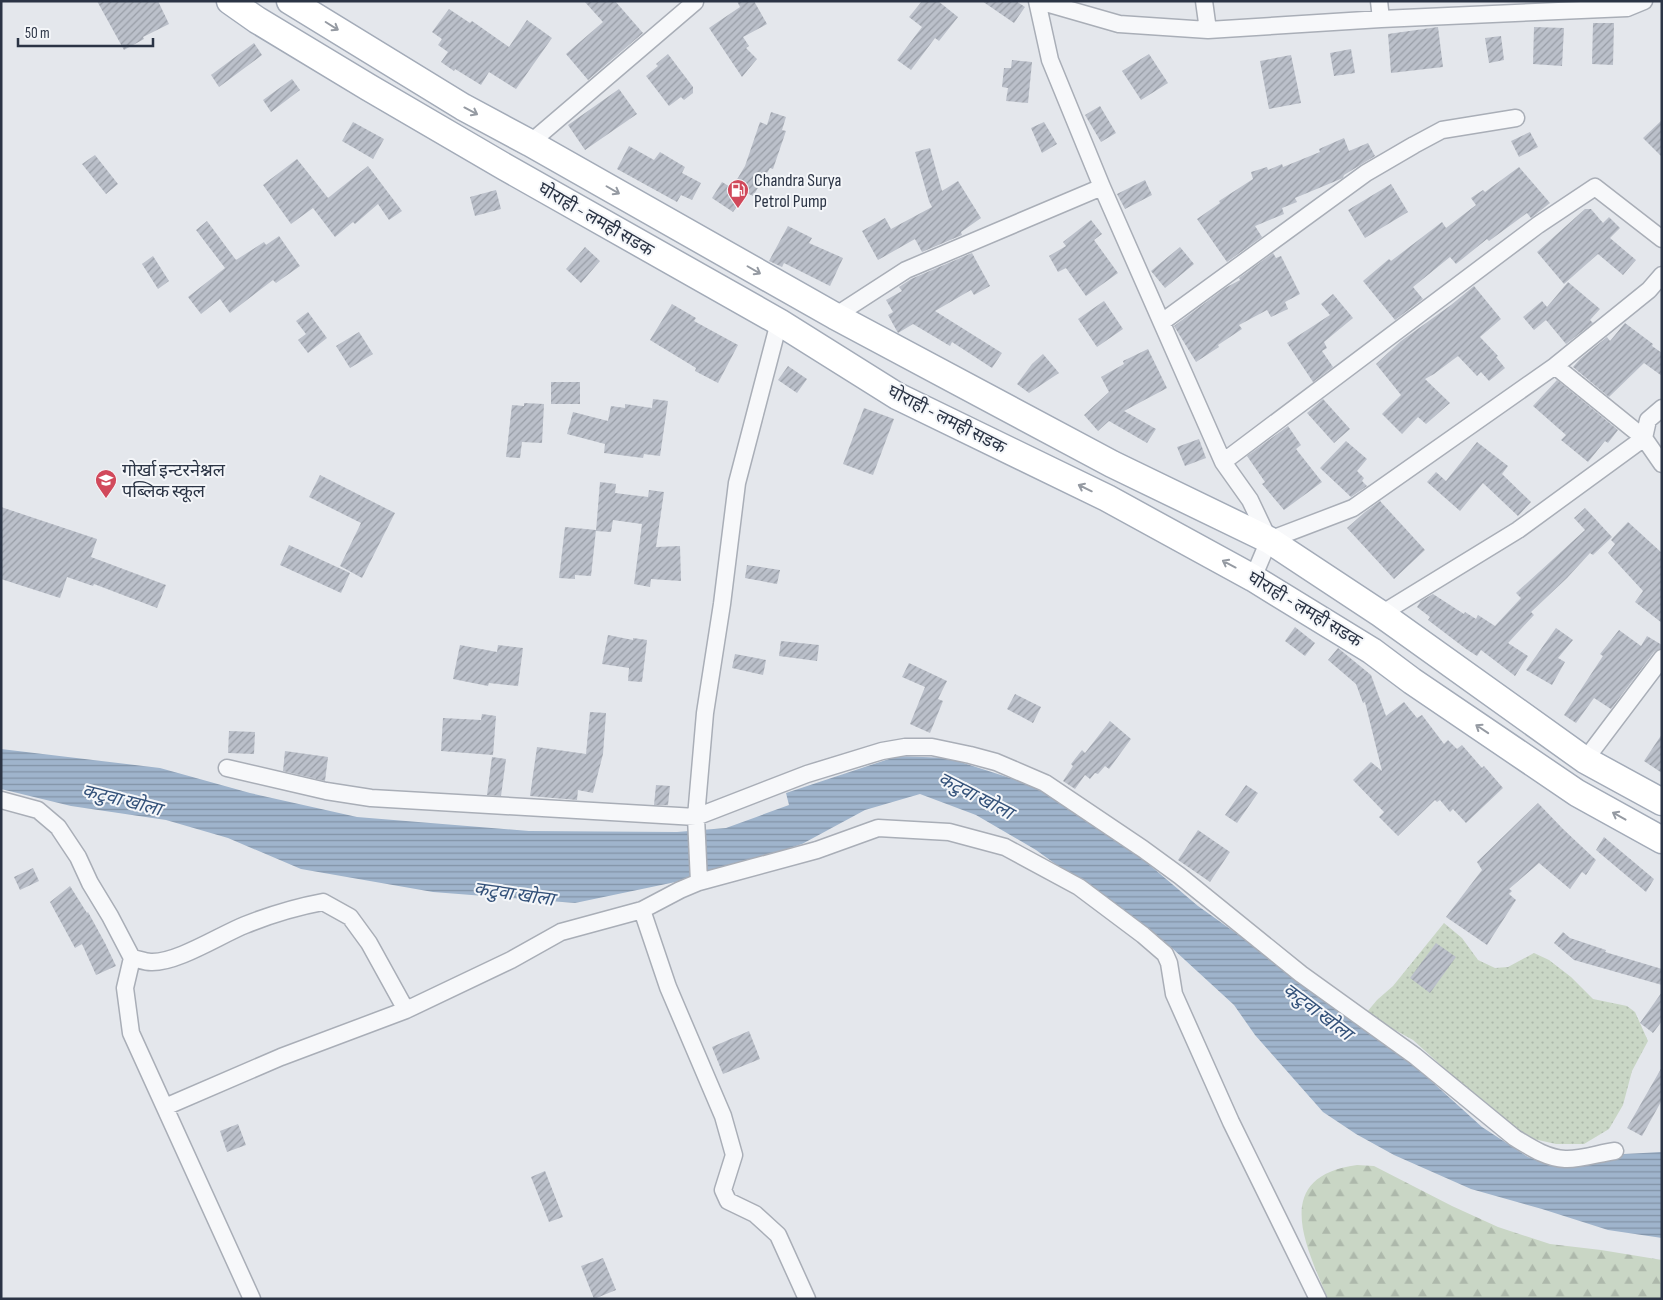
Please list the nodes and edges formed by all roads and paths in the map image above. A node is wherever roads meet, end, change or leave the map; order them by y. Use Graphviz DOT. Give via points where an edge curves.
graph roads {
  1 [pos="230,1"];
  2 [pos="290,1"];
  3 [pos="1038,1"];
  4 [pos="1204,1"];
  5 [pos="1380,1"];
  6 [pos="1644,1"];
  7 [pos="695,2"];
  8 [pos="1523,7"];
  9 [pos="1381,19"];
  10 [pos="1208,30"];
  11 [pos="1516,118"];
  12 [pos="530,143"];
  13 [pos="1102,187"];
  14 [pos="1662,239"];
  15 [pos="1662,275"];
  16 [pos="835,316"];
  17 [pos="779,322"];
  18 [pos="1162,322"];
  19 [pos="1555,366"];
  20 [pos="1662,408"];
  21 [pos="1644,438"];
  22 [pos="1223,462"];
  23 [pos="1662,464"];
  24 [pos="1269,540"];
  25 [pos="1254,578"];
  26 [pos="1381,614"];
  27 [pos="1662,658"];
  28 [pos="1585,760"];
  29 [pos="227,768"];
  30 [pos="1,800"];
  31 [pos="1662,802"];
  32 [pos="696,817"];
  33 [pos="1662,840"];
  34 [pos="699,882"];
  35 [pos="642,910"];
  36 [pos="132,958"];
  37 [pos="406,1010"];
  38 [pos="166,1107"];
  39 [pos="1615,1151"];
  40 [pos="252,1299"];
  41 [pos="807,1299"];
  42 [pos="1318,1299"];
  1 -- 17 [label="main road, घोराही - लमही सडक" via="505,167"];
  2 -- 12 [label="main road, घोराही - लमही सडक, one-way" via="463,107"];
  3 -- 10 [label="street" via="1119,24"];
  3 -- 13 [label="street" via="1050,60"];
  4 -- 10 [label="street"];
  5 -- 9 [label="street"];
  6 -- 8 [label="street" via="1627,8"];
  7 -- 12 [label="street"];
  8 -- 9 [label="street"];
  9 -- 10 [label="street"];
  11 -- 18 [label="street" via="1442,130 1398,154 1366,173"];
  12 -- 16 [label="main road, घोराही - लमही सडक, one-way"];
  13 -- 16 [label="street" via="906,270"];
  13 -- 18 [label="street"];
  14 -- 22 [label="street" via="1594,186"];
  15 -- 19 [label="street" via="1649,290"];
  16 -- 24 [label="main road, घोराही - लमही सडक" via="1112,464"];
  25 -- 17 [label="main road, घोराही - लमही सडक, one-way" via="1107,498 896,396"];
  17 -- 32 [label="street" via="736,482 705,713"];
  18 -- 22 [label="street"];
  19 -- 21 [label="street"];
  19 -- 24 [label="street" via="1353,508"];
  20 -- 21 [label="street" via="1648,420"];
  21 -- 23 [label="street"];
  21 -- 26 [label="street" via="1518,530"];
  22 -- 24 [label="street" via="1250,500"];
  24 -- 25 [label="street"];
  24 -- 26 [label="main road, घोराही - लमही सडक"];
  33 -- 25 [label="main road, घोराही - लमही सडक, one-way" via="1577,793 1412,682 1372,651"];
  26 -- 28 [label="main road, घोराही - लमही सडक"];
  27 -- 28 [label="street"];
  28 -- 31 [label="main road, घोराही - लमही सडक"];
  29 -- 32 [label="street" via="371,798"];
  30 -- 36 [label="street" via="38,810 58,827 78,857"];
  32 -- 34 [label="street"];
  32 -- 39 [label="street" via="807,774 882,751 932,747 996,762 1045,783 1143,849 1532,1149 1566,1160"];
  34 -- 35 [label="street"];
  34 -- 42 [label="street" via="817,850 878,828 949,832 1005,847 1079,887 1165,954 1170,963 1174,994 1231,1122"];
  35 -- 37 [label="street" via="561,932 511,960"];
  35 -- 41 [label="street" via="672,996 723,1116 734,1155 723,1190 728,1201 755,1214 778,1235"];
  36 -- 37 [label="street" via="151,962 167,959 292,908 323,902 350,917"];
  36 -- 38 [label="street" via="125,988 130,1033"];
  37 -- 38 [label="street" via="281,1057"];
  38 -- 40 [label="street"];
}
